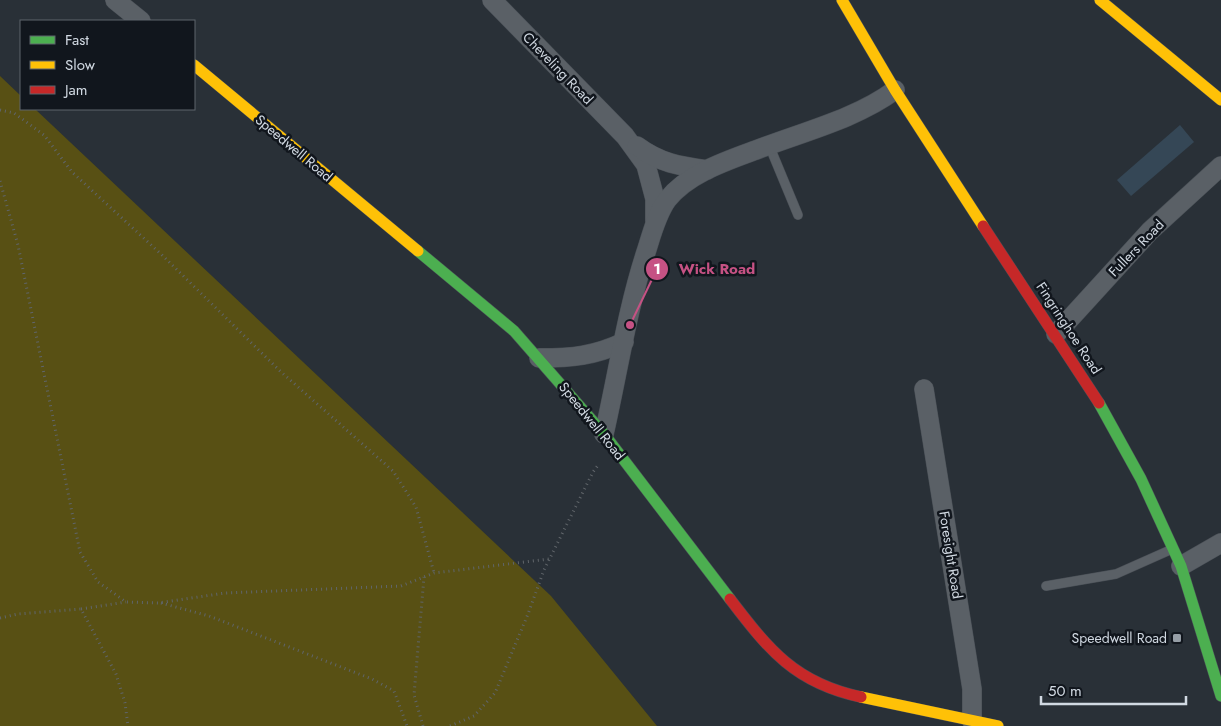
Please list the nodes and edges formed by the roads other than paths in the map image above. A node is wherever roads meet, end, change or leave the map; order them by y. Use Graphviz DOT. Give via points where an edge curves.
graph roads {
  1 [pos="115,0"];
  2 [pos="492,0"];
  3 [pos="842,0"];
  4 [pos="1100,0"];
  5 [pos="140,20"];
  6 [pos="195,66"];
  7 [pos="895,90"];
  8 [pos="1221,100"];
  9 [pos="625,136"];
  10 [pos="769,145"];
  11 [pos="1221,166"];
  12 [pos="708,170"];
  13 [pos="798,215"];
  14 [pos="655,225"];
  15 [pos="1056,334"];
  16 [pos="624,342"];
  17 [pos="539,358"];
  18 [pos="924,389"];
  19 [pos="609,440"];
  20 [pos="1221,543"];
  21 [pos="1173,548"];
  22 [pos="1181,566"];
  23 [pos="1046,586"];
  24 [pos="1221,696"];
  25 [pos="972,720"];
  26 [pos="998,726"];
  1 -- 5 [label="street"];
  2 -- 9 [label="street, Cheveling Road"];
  3 -- 7 [label="street, Fingringhoe Road"];
  4 -- 8 [label="street"];
  6 -- 17 [label="street, Speedwell Road" via="489,308"];
  7 -- 10 [label="street" via="883,99"];
  7 -- 15 [label="street, Fingringhoe Road"];
  9 -- 12 [label="street, Cheveling Road" via="653,158"];
  9 -- 14 [label="street, Cheveling Road" via="646,166 655,199"];
  10 -- 12 [label="street"];
  10 -- 13 [label="lane"];
  11 -- 15 [label="street, Fullers Road" via="1150,231"];
  12 -- 14 [label="street" via="668,200"];
  14 -- 16 [label="street" via="636,282"];
  15 -- 21 [label="street, Fingringhoe Road" via="1104,411"];
  16 -- 17 [label="street" via="602,353 571,358"];
  16 -- 19 [label="street"];
  17 -- 19 [label="street, Speedwell Road"];
  18 -- 25 [label="street, Foresight Road" via="972,689"];
  19 -- 25 [label="street, Speedwell Road" via="748,624 791,668 841,693"];
  20 -- 22 [label="street"];
  21 -- 22 [label="street, Fingringhoe Road"];
  21 -- 23 [label="lane" via="1116,574"];
  22 -- 24 [label="street, Fingringhoe Road"];
  25 -- 26 [label="street, Speedwell Road"];
}
